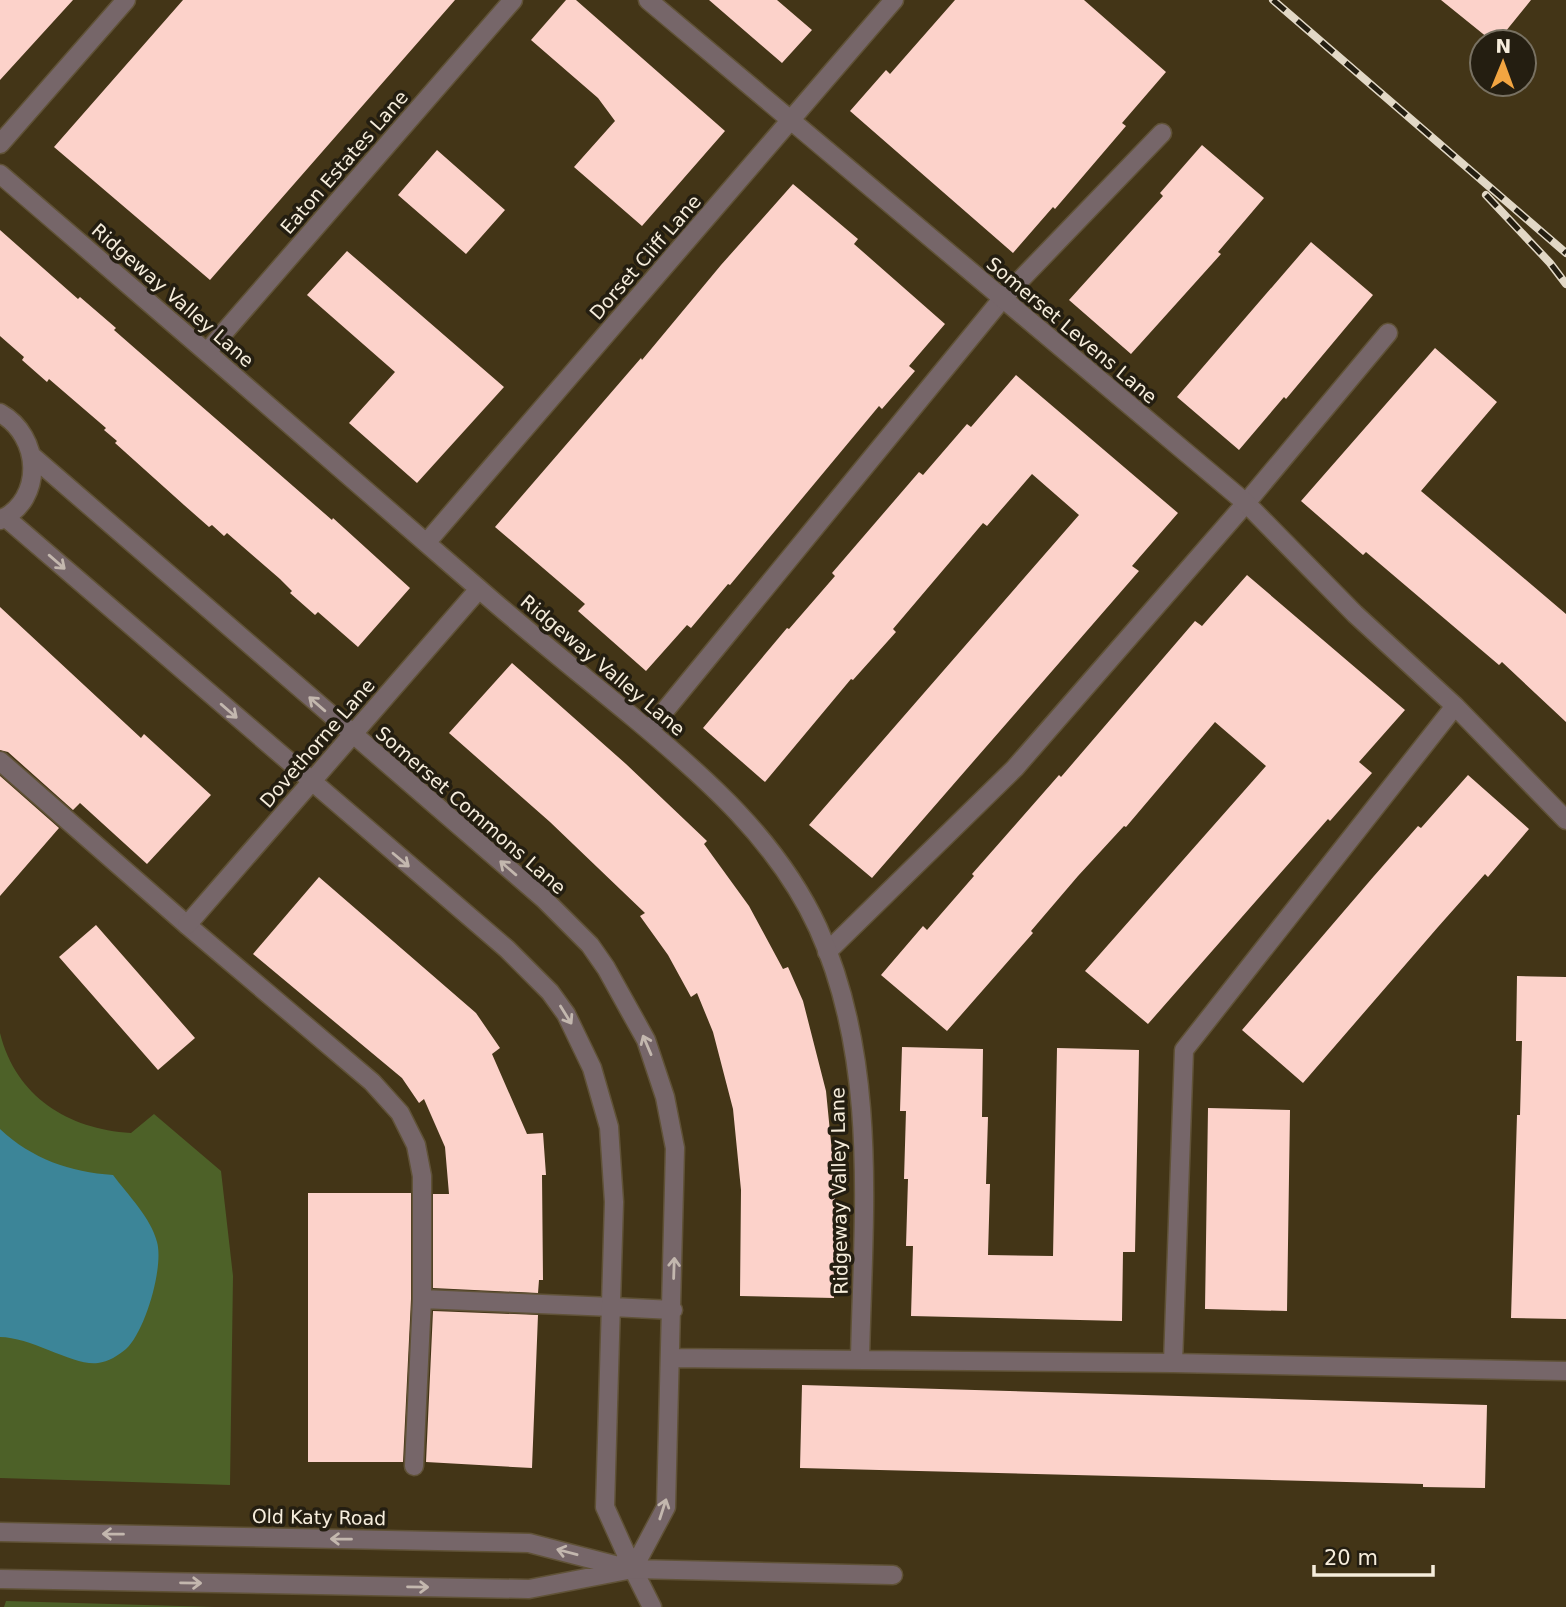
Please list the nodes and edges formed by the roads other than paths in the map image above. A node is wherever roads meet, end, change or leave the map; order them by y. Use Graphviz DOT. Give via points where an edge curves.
graph roads {
  1 [pos="126,0"];
  2 [pos="513,0"];
  3 [pos="648,0"];
  4 [pos="894,0"];
  5 [pos="790,121"];
  6 [pos="1162,133"];
  7 [pos="0,144"];
  8 [pos="0,174"];
  9 [pos="1002,299"];
  10 [pos="1388,333"];
  11 [pos="207,352"];
  12 [pos="0,413"];
  13 [pos="32,456"];
  14 [pos="1246,503"];
  15 [pos="3,519"];
  16 [pos="427,542"];
  17 [pos="479,589"];
  18 [pos="1455,706"];
  19 [pos="649,730"];
  20 [pos="352,735"];
  21 [pos="0,761"];
  22 [pos="311,782"];
  23 [pos="1566,820"];
  24 [pos="187,925"];
  25 [pos="827,952"];
  26 [pos="422,1299"];
  27 [pos="612,1307"];
  28 [pos="673,1310"];
  29 [pos="672,1358"];
  30 [pos="860,1359"];
  31 [pos="1173,1363"];
  32 [pos="1566,1371"];
  33 [pos="414,1466"];
  34 [pos="0,1532"];
  35 [pos="633,1569"];
  36 [pos="893,1575"];
  37 [pos="0,1580"];
  38 [pos="652,1607"];
  1 -- 7 [label="street"];
  2 -- 11 [label="street, Eaton Estates Lane"];
  3 -- 5 [label="street, Somerset Levens Lane"];
  4 -- 5 [label="street, Dorset Cliff Lane"];
  5 -- 9 [label="street, Somerset Levens Lane"];
  5 -- 16 [label="street, Dorset Cliff Lane"];
  6 -- 9 [label="street"];
  8 -- 11 [label="street, Ridgeway Valley Lane"];
  9 -- 14 [label="street, Somerset Levens Lane"];
  9 -- 19 [label="street"];
  10 -- 14 [label="street"];
  11 -- 16 [label="street, Ridgeway Valley Lane"];
  12 -- 13 [label="street" via="17,425"];
  13 -- 15 [label="street" via="28,491"];
  20 -- 13 [label="street, Somerset Commons Lane, one-way"];
  14 -- 18 [label="street, Somerset Levens Lane" via="1355,614"];
  14 -- 25 [label="street" via="1014,768"];
  15 -- 22 [label="street, one-way"];
  16 -- 17 [label="street, Ridgeway Valley Lane"];
  17 -- 19 [label="street, Ridgeway Valley Lane"];
  17 -- 20 [label="street, Dovethorne Lane"];
  18 -- 23 [label="street, Somerset Levens Lane"];
  18 -- 31 [label="street" via="1184,1050"];
  19 -- 25 [label="street, Ridgeway Valley Lane" via="750,824 789,875"];
  20 -- 22 [label="street, Dovethorne Lane"];
  28 -- 20 [label="street, Somerset Commons Lane, one-way" via="676,1148 646,1040 606,968 568,922"];
  21 -- 24 [label="street"];
  22 -- 24 [label="street, Dovethorne Lane"];
  22 -- 27 [label="street, one-way" via="508,949 566,1014 592,1068 609,1126 614,1202"];
  24 -- 26 [label="street" via="372,1082 400,1113 416,1145 422,1176"];
  25 -- 30 [label="street, Ridgeway Valley Lane" via="841,986 855,1048 862,1115"];
  26 -- 27 [label="street"];
  26 -- 33 [label="street"];
  27 -- 28 [label="street"];
  27 -- 35 [label="street" via="605,1507"];
  28 -- 29 [label="street, Somerset Commons Lane"];
  29 -- 30 [label="street"];
  35 -- 29 [label="street, Somerset Commons Lane, one-way" via="666,1507"];
  30 -- 31 [label="street"];
  31 -- 32 [label="street"];
  35 -- 34 [label="street, Old Katy Road, one-way" via="529,1543"];
  35 -- 36 [label="street, Old Katy Road"];
  37 -- 35 [label="street, Old Katy Road, one-way" via="528,1589"];
  35 -- 38 [label="street"];
}
